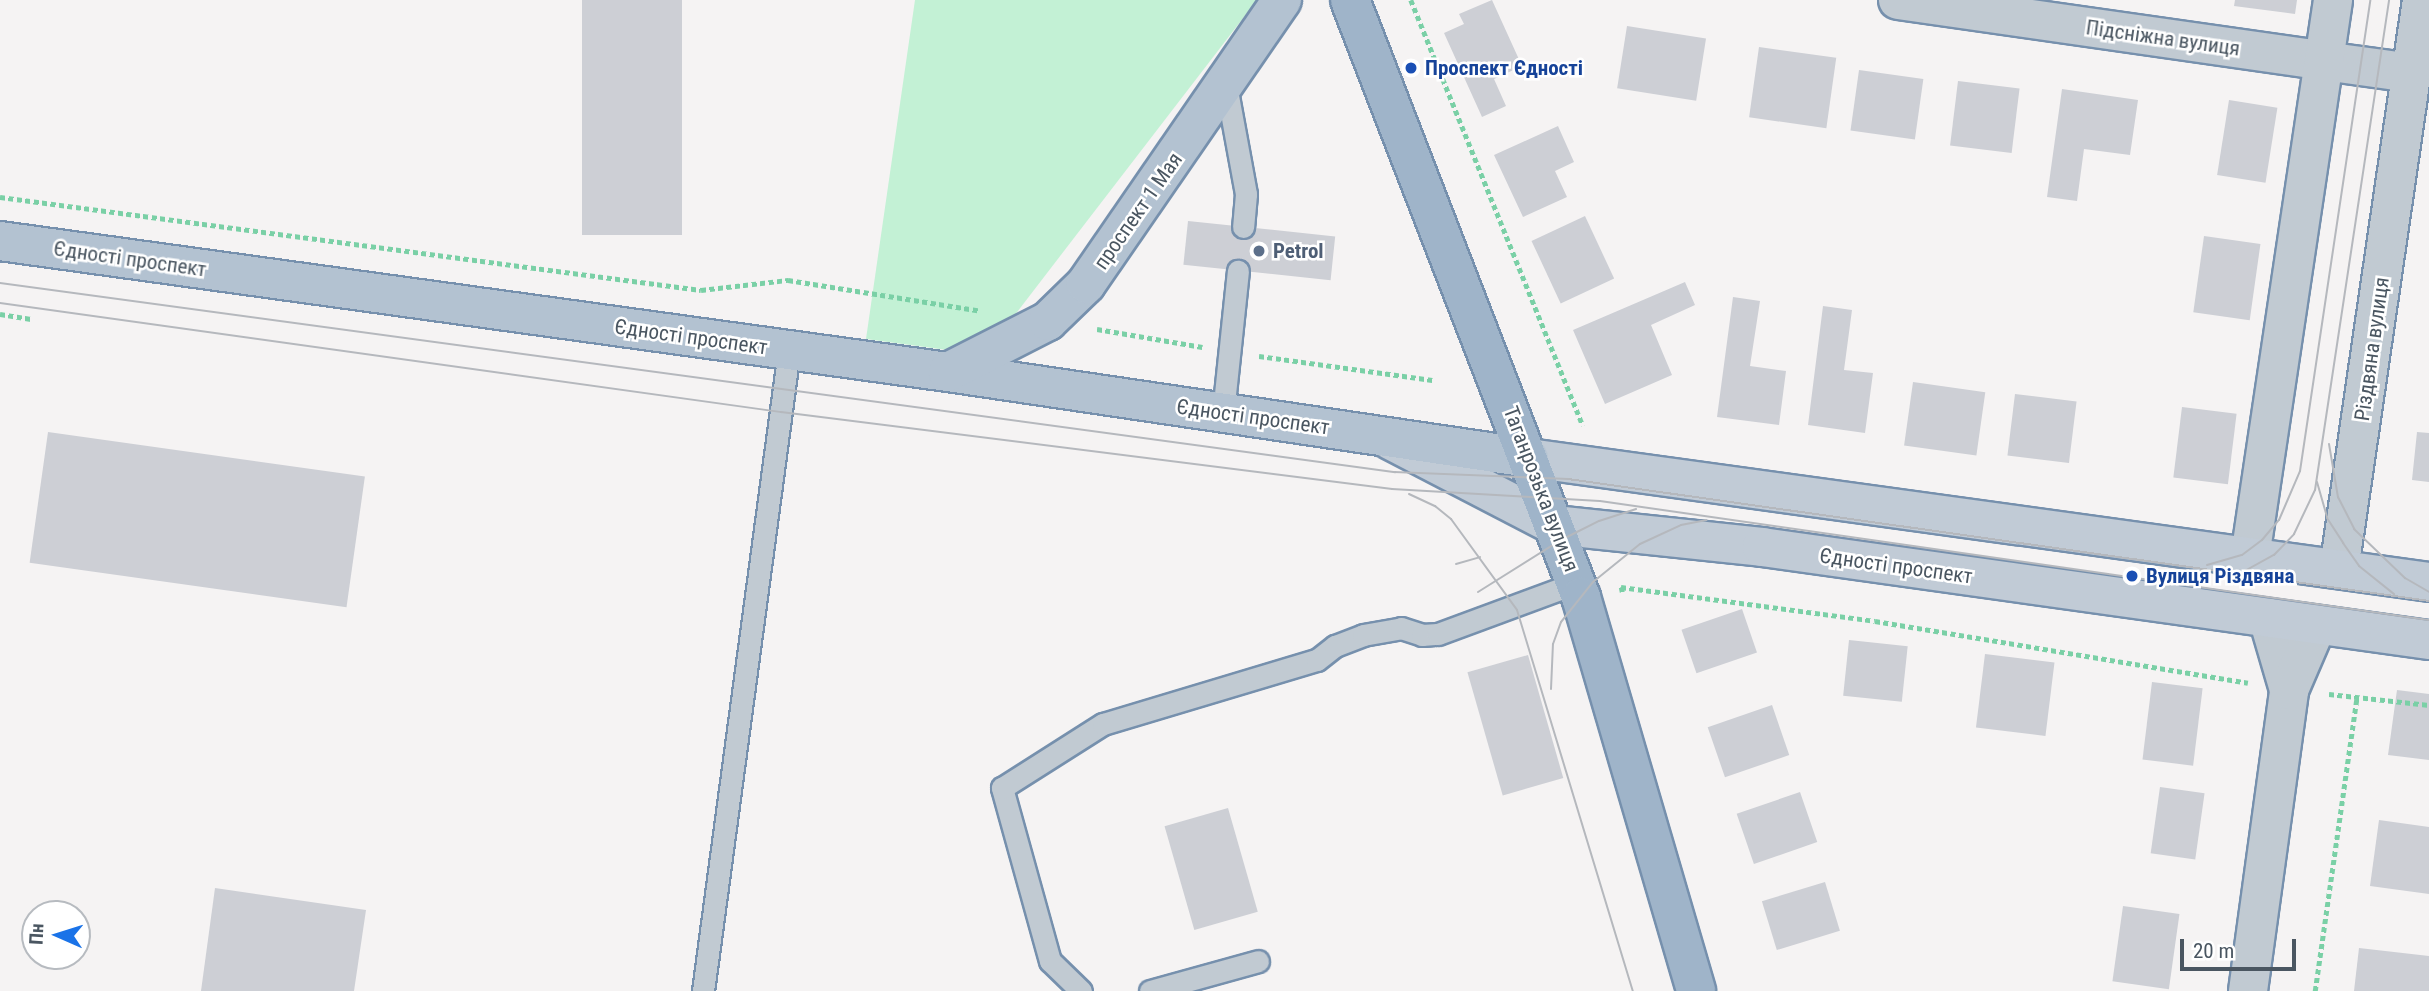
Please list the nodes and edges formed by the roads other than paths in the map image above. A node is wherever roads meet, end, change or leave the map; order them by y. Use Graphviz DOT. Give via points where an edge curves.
graph roads {
  1 [pos="1282,0"];
  2 [pos="1350,0"];
  3 [pos="1898,0"];
  4 [pos="2333,0"];
  5 [pos="2423,0"];
  6 [pos="2323,61"];
  7 [pos="2420,74"];
  8 [pos="1226,85"];
  9 [pos="1242,227"];
  10 [pos="0,241"];
  11 [pos="1238,271"];
  12 [pos="789,351"];
  13 [pos="948,372"];
  14 [pos="1223,413"];
  15 [pos="1382,435"];
  16 [pos="1529,458"];
  17 [pos="1554,525"];
  18 [pos="2250,556"];
  19 [pos="2339,569"];
  20 [pos="2429,582"];
  21 [pos="1576,583"];
  22 [pos="2268,618"];
  23 [pos="2316,625"];
  24 [pos="2429,640"];
  25 [pos="2289,690"];
  26 [pos="1258,961"];
  27 [pos="703,991"];
  28 [pos="1081,991"];
  29 [pos="1150,991"];
  30 [pos="1696,991"];
  31 [pos="2248,991"];
  1 -- 8 [label="main road, проспект 1 Мая"];
  2 -- 16 [label="highway, Таганрозька вулиця"];
  3 -- 6 [label="street, Підсніжна вулиця"];
  4 -- 6 [label="street, Різдвяна вулиця"];
  5 -- 7 [label="street, Різдвяна вулиця"];
  6 -- 7 [label="street, Підсніжна вулиця"];
  6 -- 18 [label="street, Різдвяна вулиця"];
  7 -- 19 [label="street, Різдвяна вулиця"];
  8 -- 9 [label="lane" via="1246,194"];
  8 -- 13 [label="main road, проспект 1 Мая" via="1086,284 1048,321"];
  10 -- 12 [label="main road, Єдності проспект"];
  11 -- 14 [label="lane"];
  12 -- 13 [label="main road, Єдності проспект"];
  12 -- 27 [label="lane"];
  13 -- 14 [label="main road, Єдності проспект"];
  14 -- 15 [label="main road, Єдності проспект"];
  15 -- 16 [label="main road, Єдності проспект"];
  15 -- 17 [label="main road, Єдності проспект"];
  16 -- 17 [label="highway, Таганрозька вулиця"];
  16 -- 18 [label="main road, Єдності проспект"];
  17 -- 21 [label="highway, Таганрозька вулиця"];
  17 -- 22 [label="main road, Єдності проспект" via="1762,547"];
  18 -- 19 [label="main road, Єдності проспект"];
  18 -- 22 [label="main road, Різдвяна вулиця"];
  19 -- 20 [label="main road, Єдності проспект"];
  19 -- 23 [label="main road, Різдвяна вулиця"];
  21 -- 28 [label="lane" via="1438,634 1422,635 1401,628 1363,635 1335,646 1317,660 1102,724 1002,788 1050,961"];
  21 -- 30 [label="highway, Таганрозька вулиця"];
  22 -- 23 [label="main road, Єдності проспект"];
  22 -- 25 [label="street, Різдвяна вулиця"];
  23 -- 24 [label="main road, Єдності проспект"];
  23 -- 25 [label="street, Різдвяна вулиця"];
  25 -- 31 [label="street, Різдвяна вулиця"];
  26 -- 29 [label="lane"];
}
